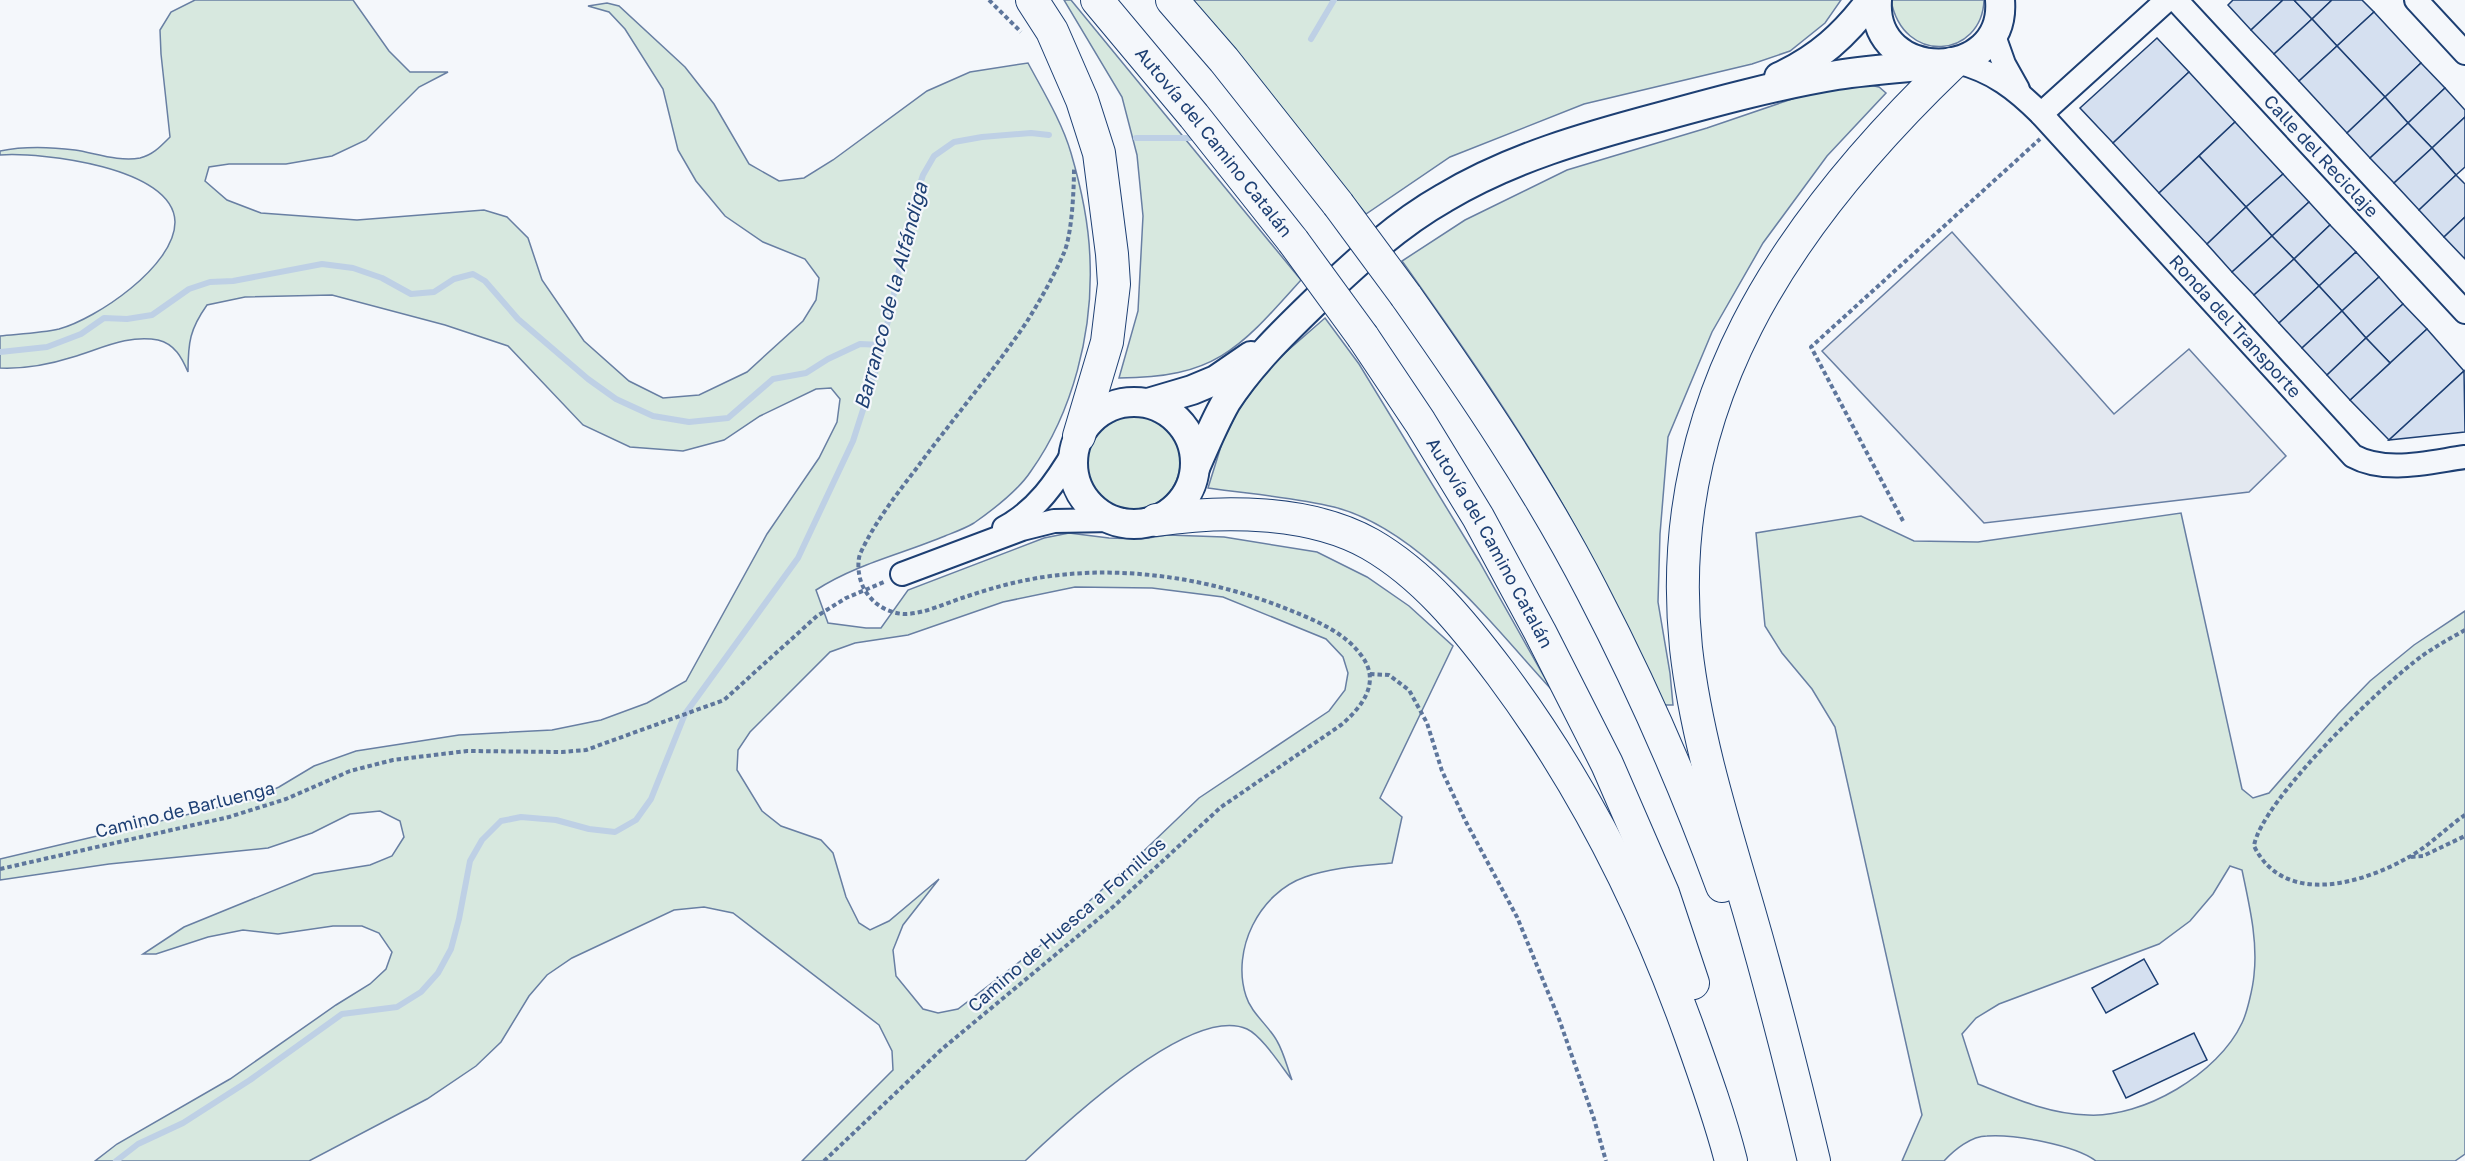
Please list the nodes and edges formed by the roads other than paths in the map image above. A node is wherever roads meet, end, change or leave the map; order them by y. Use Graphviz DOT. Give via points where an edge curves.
graph roads {
  1 [pos="1032,0"];
  2 [pos="1097,0"];
  3 [pos="1172,0"];
  4 [pos="1870,0"];
  5 [pos="1877,0"];
  6 [pos="2167,0"];
  7 [pos="2176,0"];
  8 [pos="2416,0"];
  9 [pos="2000,13"];
  10 [pos="2465,53"];
  11 [pos="1947,64"];
  12 [pos="2022,95"];
  13 [pos="1739,96"];
  14 [pos="2047,120"];
  15 [pos="2465,312"];
  16 [pos="1281,335"];
  17 [pos="1148,403"];
  18 [pos="1077,443"];
  19 [pos="2465,457"];
  20 [pos="1195,468"];
  21 [pos="1113,520"];
  22 [pos="1156,520"];
  23 [pos="952,555"];
  24 [pos="902,574"];
  25 [pos="1731,1161"];
  26 [pos="1740,1161"];
  27 [pos="1800,1161"];
  28 [pos="1814,1161"];
  1 -- 18 [label="highway" via="1052,31 1082,100 1098,153 1112,254 1114,284 1107,342"];
  2 -- 26 [label="highway, Autovía del Camino Catalán, bridge" via="1293,241 1363,336 1478,517 1607,764 1663,892 1709,1032"];
  3 -- 27 [label="highway, bridge" via="1338,204 1406,296 1527,477 1592,590 1636,679 1734,916 1759,996"];
  4 -- 13 [label="main road" via="1848,29 1823,52"];
  5 -- 11 [label="main road" via="1880,24 1900,52 1915,60"];
  6 -- 14 [label="street"];
  7 -- 15 [label="street, Calle del Reciclaje"];
  8 -- 10 [label="street"];
  9 -- 11 [label="main road" via="1984,46 1972,56"];
  9 -- 12 [label="street, Ronda del Transporte" via="2004,64"];
  11 -- 12 [label="street, Ronda del Transporte" via="1994,75"];
  11 -- 13 [label="main road" via="1835,75"];
  11 -- 28 [label="highway" via="1858,161 1764,292 1740,335 1704,430 1689,512 1684,598 1686,648 1696,707 1708,766 1784,1033"];
  12 -- 14 [label="street, Ronda del Transporte"];
  13 -- 16 [label="main road" via="1538,152 1443,198 1348,271"];
  14 -- 19 [label="street, Ronda del Transporte" via="2353,456 2367,464 2383,466"];
  16 -- 17 [label="main road" via="1216,380"];
  16 -- 20 [label="main road" via="1227,401"];
  17 -- 18 [label="main road" via="1113,405 1087,424"];
  17 -- 20 [label="main road" via="1161,408 1184,427 1193,446"];
  18 -- 21 [label="main road" via="1074,471 1081,492 1100,514"];
  18 -- 23 [label="street" via="1055,484 1035,506 1013,523"];
  20 -- 22 [label="main road" via="1185,498 1169,514"];
  21 -- 22 [label="main road" via="1142,524"];
  21 -- 23 [label="street" via="1054,521"];
  22 -- 25 [label="highway" via="1246,514 1338,529 1399,564 1443,603 1524,706 1614,854 1664,962 1721,1119"];
  23 -- 24 [label="street"];
}
